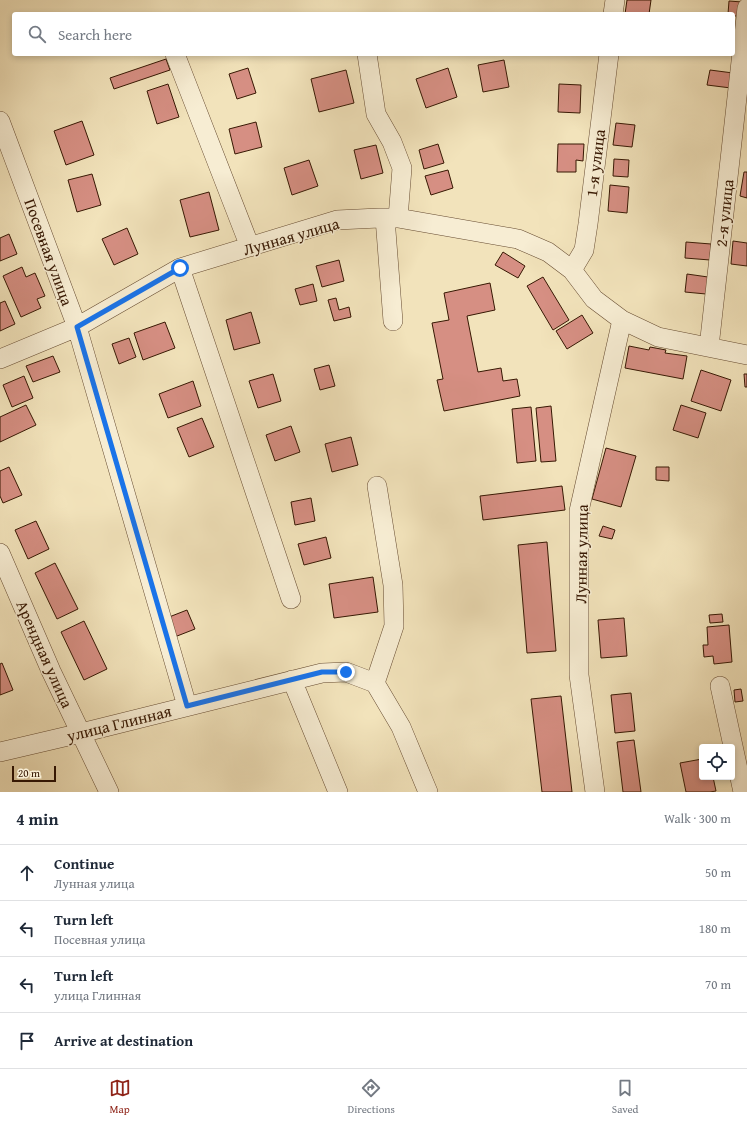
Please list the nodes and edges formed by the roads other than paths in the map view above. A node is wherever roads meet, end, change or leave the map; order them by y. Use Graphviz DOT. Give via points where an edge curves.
graph roads {
  1 [pos="615,0"];
  2 [pos="747,8"];
  3 [pos="613,12"];
  4 [pos="176,56"];
  5 [pos="367,56"];
  6 [pos="608,56"];
  7 [pos="0,121"];
  8 [pos="391,218"];
  9 [pos="250,247"];
  10 [pos="180,268"];
  11 [pos="572,270"];
  12 [pos="622,320"];
  13 [pos="393,321"];
  14 [pos="77,327"];
  15 [pos="709,347"];
  16 [pos="747,355"];
  17 [pos="0,359"];
  18 [pos="378,486"];
  19 [pos="0,553"];
  20 [pos="291,600"];
  21 [pos="292,680"];
  22 [pos="374,683"];
  23 [pos="720,686"];
  24 [pos="187,706"];
  25 [pos="81,733"];
  26 [pos="0,752"];
  27 [pos="109,792"];
  28 [pos="338,792"];
  29 [pos="428,792"];
  30 [pos="595,792"];
  31 [pos="742,792"];
  1 -- 3 [label="street"];
  2 -- 15 [label="street, 2-я улица"];
  4 -- 9 [label="street"];
  5 -- 8 [label="street" via="376,114 392,142 402,168"];
  6 -- 11 [label="street, 1-я улица" via="584,250"];
  7 -- 14 [label="street, Посевная улица"];
  8 -- 9 [label="street, Лунная улица" via="337,220"];
  8 -- 11 [label="street, Лунная улица" via="518,239 548,252"];
  8 -- 13 [label="street"];
  9 -- 10 [label="street, Лунная улица"];
  10 -- 14 [label="street, Лунная улица"];
  10 -- 20 [label="street"];
  11 -- 12 [label="street, Лунная улица" via="594,299"];
  12 -- 15 [label="street, Лунная улица" via="658,337"];
  12 -- 30 [label="street, Лунная улица" via="579,511 579,675"];
  14 -- 17 [label="street, Лунная улица"];
  14 -- 24 [label="street, Посевная улица"];
  15 -- 16 [label="street, Лунная улица"];
  18 -- 22 [label="street" via="393,584 394,626"];
  19 -- 25 [label="street, Арендная улица"];
  21 -- 22 [label="street, улица Глинная" via="322,672 346,672"];
  21 -- 24 [label="street, улица Глинная"];
  21 -- 28 [label="street"];
  22 -- 29 [label="street" via="401,727"];
  23 -- 31 [label="street"];
  24 -- 25 [label="street, улица Глинная"];
  25 -- 26 [label="street, улица Глинная"];
  25 -- 27 [label="street, Арендная улица"];
}
